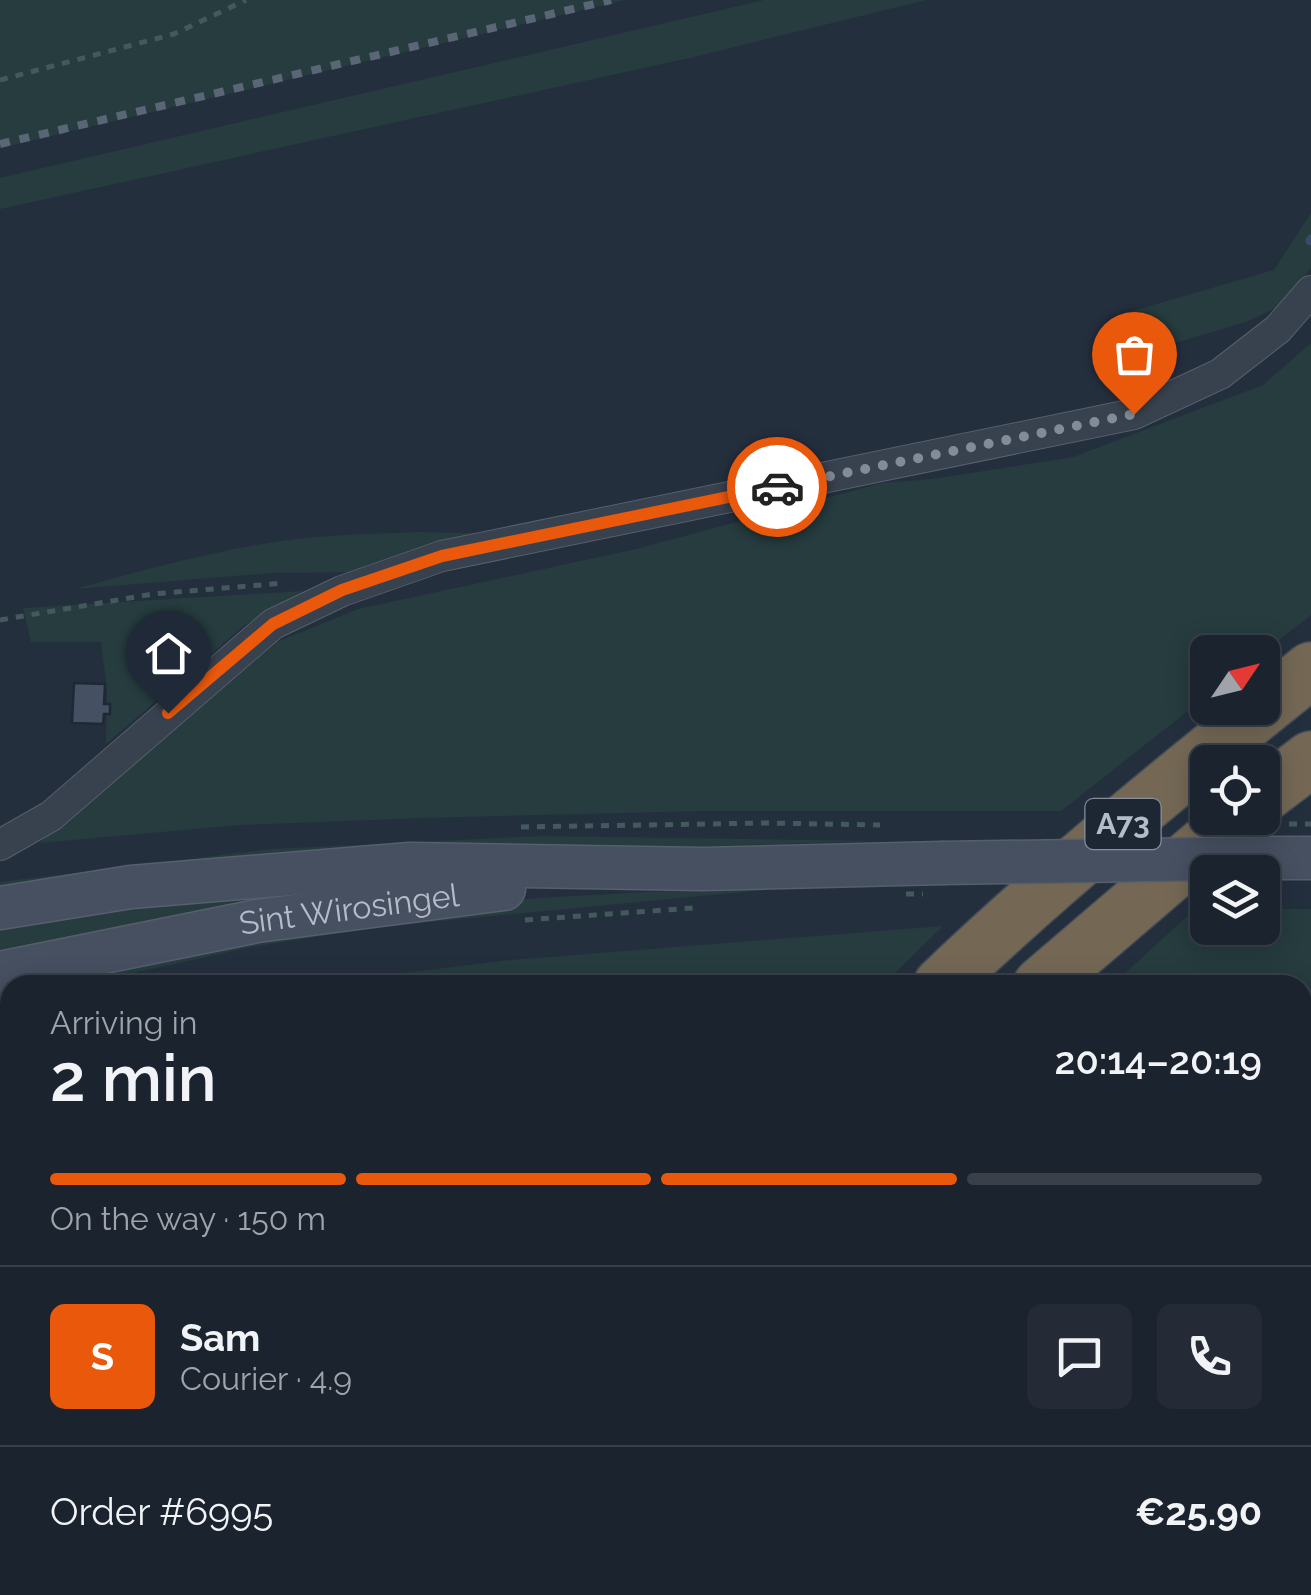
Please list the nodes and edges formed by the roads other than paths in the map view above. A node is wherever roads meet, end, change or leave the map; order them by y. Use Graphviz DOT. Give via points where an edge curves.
graph roads {
  1 [pos="1311,291"];
  2 [pos="1311,670"];
  3 [pos="1311,759"];
  4 [pos="1280,782"];
  5 [pos="1216,835"];
  6 [pos="0,845"];
  7 [pos="1292,858"];
  8 [pos="703,868"];
  9 [pos="0,908"];
  10 [pos="0,973"];
  11 [pos="951,975"];
  12 [pos="1054,975"];
  1 -- 6 [label="street" via="1278,329 1220,374 1134,414 442,556 342,590 273,624 52,816"];
  2 -- 11 [label="highway, A73"];
  3 -- 4 [label="highway"];
  5 -- 12 [label="highway, A73"];
  7 -- 8 [label="main road, Sint Wirosingel, bridge"];
  8 -- 9 [label="main road, Sint Wirosingel" via="410,864 149,885"];
  8 -- 10 [label="main road, Sint Wirosingel" via="257,921"];
}
